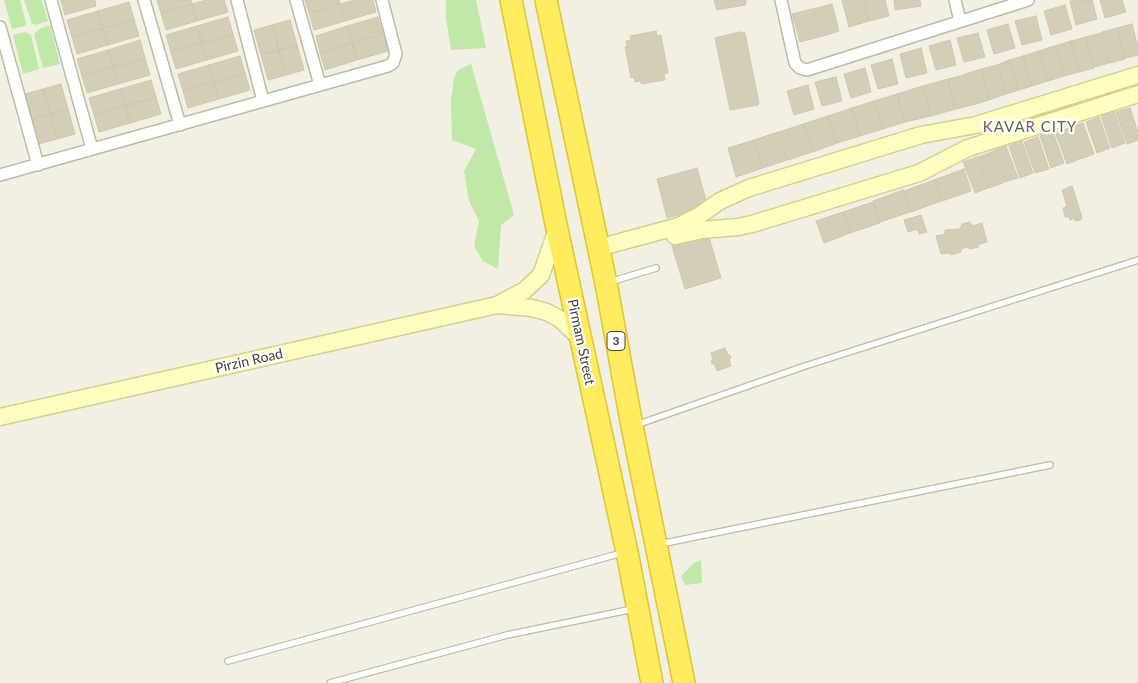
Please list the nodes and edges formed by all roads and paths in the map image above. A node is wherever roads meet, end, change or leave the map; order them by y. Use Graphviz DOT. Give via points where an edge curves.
graph roads {
  1 [pos="51,0"];
  2 [pos="144,0"];
  3 [pos="236,0"];
  4 [pos="296,0"];
  5 [pos="382,0"];
  6 [pos="511,0"];
  7 [pos="546,0"];
  8 [pos="781,0"];
  9 [pos="955,0"];
  10 [pos="1028,0"];
  11 [pos="960,21"];
  12 [pos="0,27"];
  13 [pos="1138,74"];
  14 [pos="320,85"];
  15 [pos="1138,94"];
  16 [pos="263,101"];
  17 [pos="180,124"];
  18 [pos="948,131"];
  19 [pos="92,149"];
  20 [pos="956,154"];
  21 [pos="38,164"];
  22 [pos="0,175"];
  23 [pos="713,205"];
  24 [pos="689,227"];
  25 [pos="720,228"];
  26 [pos="557,229"];
  27 [pos="599,252"];
  28 [pos="1138,260"];
  29 [pos="656,268"];
  30 [pos="606,283"];
  31 [pos="497,305"];
  32 [pos="581,339"];
  33 [pos="0,417"];
  34 [pos="632,426"];
  35 [pos="1050,465"];
  36 [pos="656,545"];
  37 [pos="627,552"];
  38 [pos="638,608"];
  39 [pos="228,661"];
  40 [pos="330,683"];
  41 [pos="652,683"];
  42 [pos="684,683"];
  1 -- 19 [label="street"];
  2 -- 17 [label="street"];
  3 -- 16 [label="street"];
  4 -- 14 [label="street"];
  5 -- 14 [label="street" via="396,51 393,62"];
  6 -- 26 [label="highway, Pirmam Street"];
  7 -- 27 [label="highway, 3"];
  8 -- 11 [label="street" via="794,59 803,69"];
  9 -- 11 [label="street"];
  10 -- 11 [label="street"];
  12 -- 21 [label="street"];
  13 -- 18 [label="street"];
  14 -- 16 [label="street"];
  15 -- 20 [label="street"];
  16 -- 17 [label="street"];
  17 -- 19 [label="street"];
  18 -- 20 [label="street"];
  18 -- 23 [label="street" via="921,135 749,188"];
  19 -- 21 [label="street"];
  20 -- 25 [label="street" via="919,173 752,224"];
  21 -- 22 [label="street"];
  23 -- 24 [label="street"];
  23 -- 25 [label="street"];
  24 -- 25 [label="street"];
  24 -- 27 [label="street"];
  26 -- 31 [label="street" via="541,275 525,290"];
  26 -- 32 [label="highway, Pirmam Street"];
  27 -- 30 [label="highway, 3"];
  28 -- 34 [label="lane" via="805,366"];
  29 -- 30 [label="lane"];
  30 -- 34 [label="highway, 3"];
  31 -- 32 [label="street" via="547,312 560,319"];
  31 -- 33 [label="street, Pirzin Road"];
  32 -- 37 [label="highway, Pirmam Street"];
  34 -- 36 [label="highway, 3"];
  35 -- 36 [label="lane"];
  36 -- 42 [label="highway, 3"];
  37 -- 38 [label="highway, Pirmam Street"];
  37 -- 39 [label="lane"];
  38 -- 40 [label="lane" via="507,635"];
  38 -- 41 [label="highway, Pirmam Street"];
}
